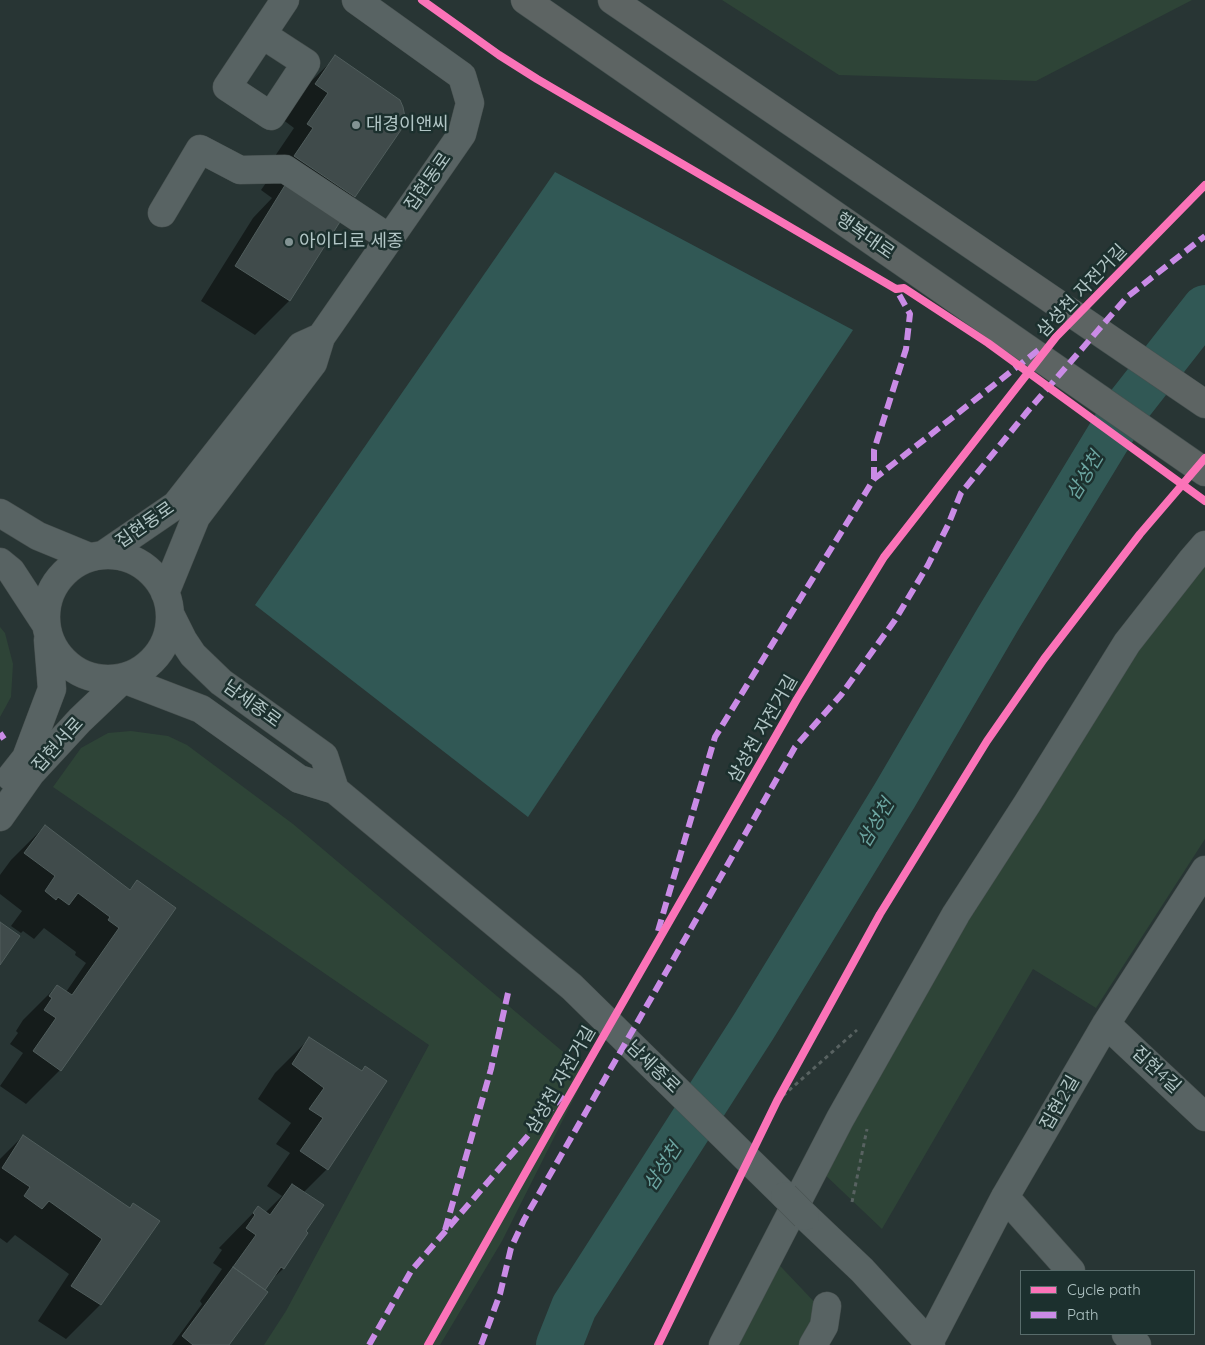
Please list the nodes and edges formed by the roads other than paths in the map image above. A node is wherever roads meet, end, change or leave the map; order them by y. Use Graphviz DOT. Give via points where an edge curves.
graph roads {
  1 [pos="285,0"];
  2 [pos="356,0"];
  3 [pos="525,0"];
  4 [pos="612,0"];
  5 [pos="263,35"];
  6 [pos="162,212"];
  7 [pos="389,238"];
  8 [pos="321,337"];
  9 [pos="1205,404"];
  10 [pos="1205,472"];
  11 [pos="0,513"];
  12 [pos="1205,545"];
  13 [pos="96,556"];
  14 [pos="0,562"];
  15 [pos="168,604"];
  16 [pos="47,628"];
  17 [pos="123,679"];
  18 [pos="336,790"];
  19 [pos="0,791"];
  20 [pos="0,817"];
  21 [pos="1205,870"];
  22 [pos="1106,1024"];
  23 [pos="1205,1117"];
  24 [pos="1005,1197"];
  25 [pos="1070,1270"];
  26 [pos="828,1306"];
  27 [pos="1127,1335"];
  28 [pos="930,1344"];
  29 [pos="723,1345"];
  30 [pos="813,1345"];
  31 [pos="1136,1345"];
  1 -- 5 [label="street"];
  2 -- 7 [label="street, 집현동로" via="462,76 470,103 462,134"];
  3 -- 10 [label="highway, 행복대로"];
  4 -- 9 [label="highway"];
  6 -- 7 [label="street" via="200,149 240,170 286,169"];
  7 -- 8 [label="street, 집현동로"];
  8 -- 13 [label="street, 집현동로" via="301,346 176,505"];
  8 -- 15 [label="street, 집현동로" via="313,363 196,517"];
  11 -- 13 [label="street" via="38,536"];
  12 -- 29 [label="street" via="1127,643 956,914 840,1119"];
  13 -- 15 [label="street" via="117,555 143,566 154,575"];
  13 -- 16 [label="street" via="76,563 56,583 46,609"];
  14 -- 16 [label="street" via="11,571"];
  15 -- 17 [label="street" via="168,636 158,655 142,670"];
  15 -- 18 [label="street, 남세종로" via="182,640 193,655 222,682 324,756"];
  16 -- 17 [label="street" via="51,644 63,662 80,674 101,680"];
  16 -- 19 [label="street, 집현서로" via="52,689 26,758"];
  17 -- 18 [label="street, 남세종로" via="201,709 300,779"];
  17 -- 20 [label="street, 집현서로" via="31,773"];
  18 -- 28 [label="street, 남세종로, bridge" via="572,987 862,1270"];
  21 -- 22 [label="street, 집현2길"];
  22 -- 23 [label="street, 집현4길"];
  22 -- 24 [label="street, 집현2길"];
  24 -- 25 [label="street"];
  24 -- 28 [label="street, 집현2길"];
  26 -- 30 [label="street" via="824,1326"];
  27 -- 31 [label="street"];
}
